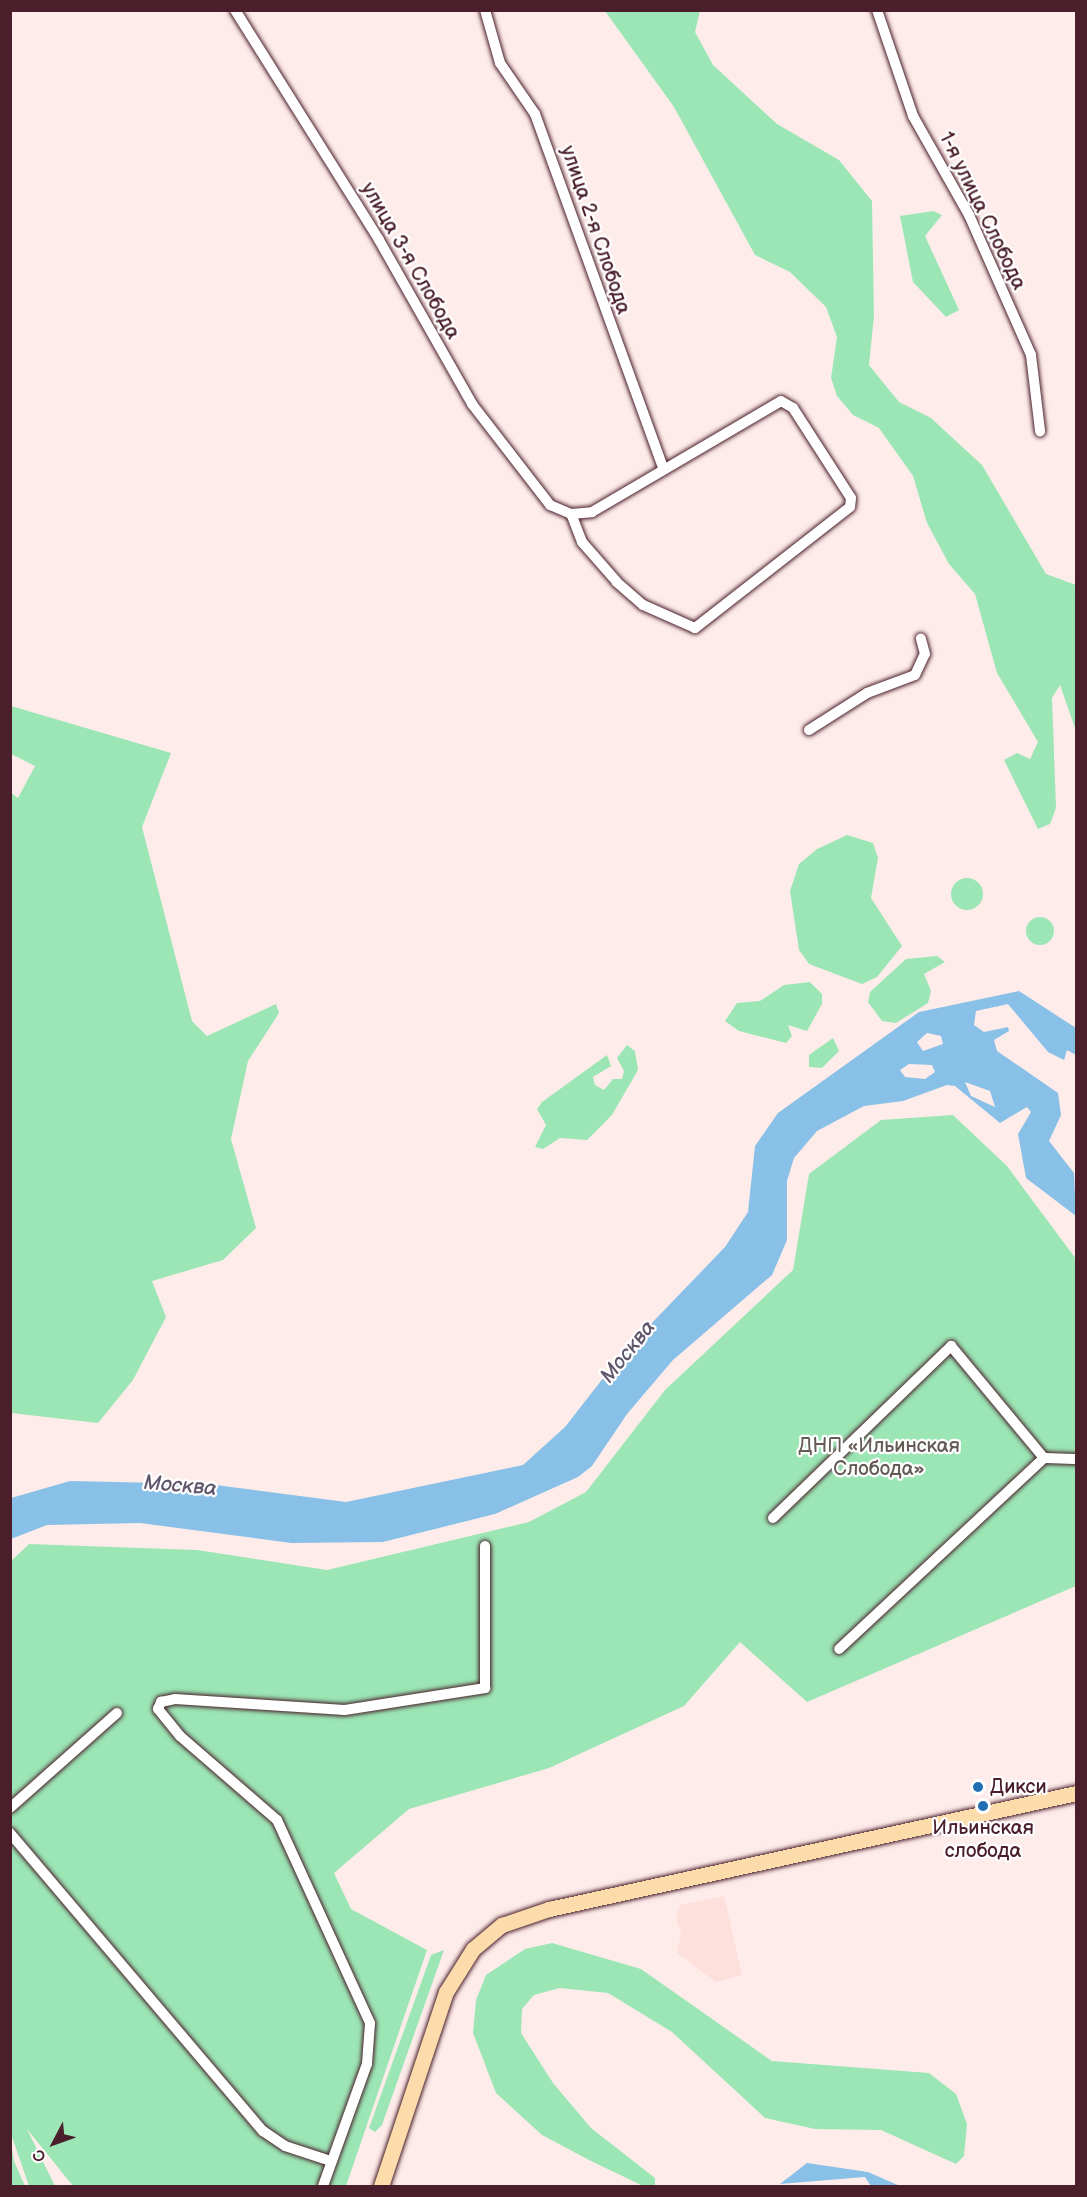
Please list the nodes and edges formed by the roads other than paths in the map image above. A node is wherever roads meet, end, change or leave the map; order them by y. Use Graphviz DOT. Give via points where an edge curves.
graph roads {
  1 [pos="235,10"];
  2 [pos="485,10"];
  3 [pos="877,10"];
  4 [pos="1040,432"];
  5 [pos="663,467"];
  6 [pos="571,513"];
  7 [pos="921,639"];
  8 [pos="809,730"];
  9 [pos="1044,1458"];
  10 [pos="1077,1459"];
  11 [pos="773,1518"];
  12 [pos="485,1546"];
  13 [pos="839,1649"];
  14 [pos="117,1713"];
  15 [pos="1077,1793"];
  16 [pos="10,1808"];
  17 [pos="10,1833"];
  18 [pos="331,2161"];
  19 [pos="323,2187"];
  20 [pos="381,2187"];
  1 -- 6 [label="street, улица 3-я Слобода" via="379,240 472,404 532,486 550,505"];
  2 -- 5 [label="street, улица 2-я Слобода" via="500,63 535,114"];
  3 -- 4 [label="street, 1-я улица Слобода" via="912,116 969,215 1030,355"];
  5 -- 6 [label="street" via="592,512"];
  5 -- 6 [label="street" via="781,400 793,408 851,498 850,507 695,628 643,605 618,582 582,542"];
  7 -- 8 [label="street" via="925,654 915,675 867,693"];
  9 -- 10 [label="street"];
  9 -- 11 [label="street" via="951,1346"];
  9 -- 13 [label="street"];
  12 -- 18 [label="street" via="485,1688 345,1710 176,1699 161,1702 158,1709 180,1736 277,1820 370,2023 367,2064"];
  14 -- 16 [label="street"];
  15 -- 20 [label="main road" via="549,1909 505,1923 473,1949 452,1979"];
  17 -- 18 [label="street" via="264,2131 285,2146"];
  18 -- 19 [label="street"];
}
